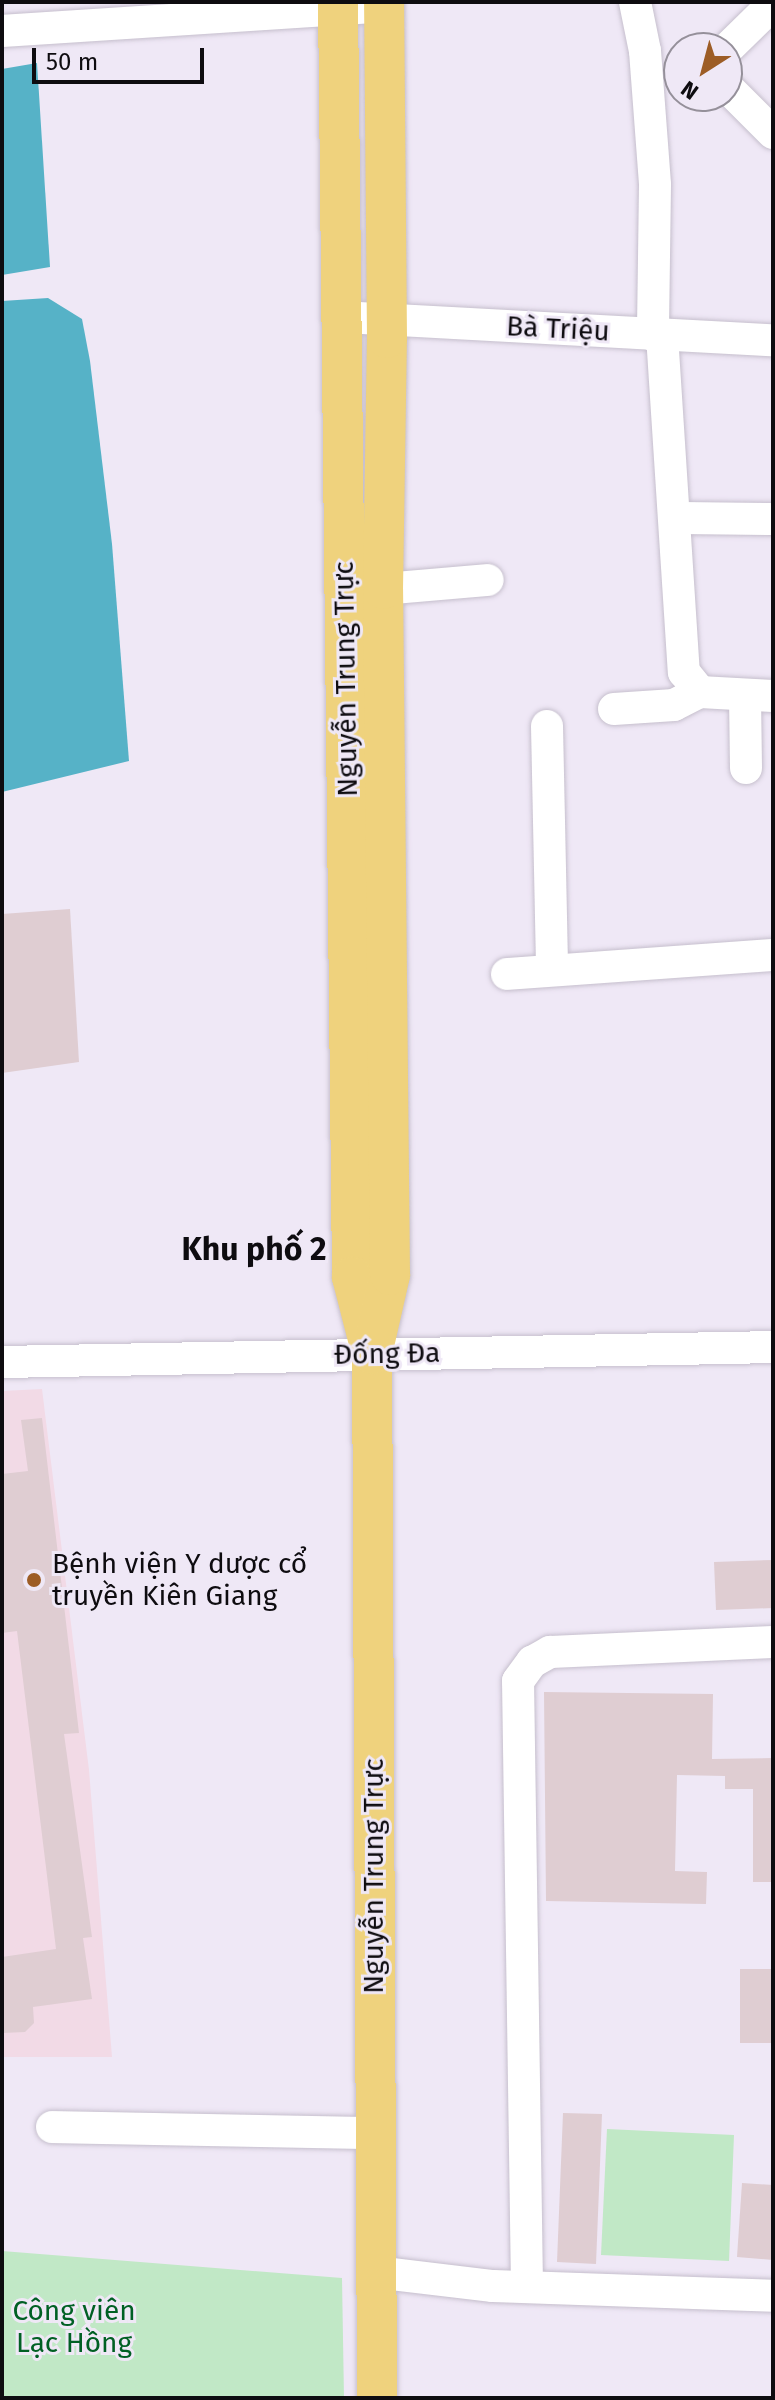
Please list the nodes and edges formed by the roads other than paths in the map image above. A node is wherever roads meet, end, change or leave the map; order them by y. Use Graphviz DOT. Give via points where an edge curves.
graph roads {
  1 [pos="635,2"];
  2 [pos="384,4"];
  3 [pos="773,4"];
  4 [pos="338,6"];
  5 [pos="2,31"];
  6 [pos="743,33"];
  7 [pos="743,103"];
  8 [pos="773,133"];
  9 [pos="342,317"];
  10 [pos="387,319"];
  11 [pos="658,335"];
  12 [pos="773,340"];
  13 [pos="675,518"];
  14 [pos="773,519"];
  15 [pos="488,580"];
  16 [pos="383,589"];
  17 [pos="700,692"];
  18 [pos="759,696"];
  19 [pos="614,709"];
  20 [pos="547,726"];
  21 [pos="746,768"];
  22 [pos="773,955"];
  23 [pos="552,970"];
  24 [pos="507,974"];
  25 [pos="773,1347"];
  26 [pos="372,1354"];
  27 [pos="2,1362"];
  28 [pos="773,1642"];
  29 [pos="52,2127"];
  30 [pos="375,2133"];
  31 [pos="375,2272"];
  32 [pos="527,2286"];
  33 [pos="773,2296"];
  34 [pos="377,2398"];
  1 -- 11 [label="street" via="645,51 655,185"];
  2 -- 4 [label="street"];
  2 -- 10 [label="main road, Nguyễn Trung Trực"];
  3 -- 6 [label="street"];
  4 -- 5 [label="street"];
  4 -- 9 [label="main road, Nguyễn Trung Trực"];
  7 -- 8 [label="street"];
  9 -- 10 [label="street, Bà Triệu"];
  9 -- 26 [label="main road, Nguyễn Trung Trực" via="352,1277"];
  10 -- 11 [label="street, Bà Triệu"];
  10 -- 16 [label="main road, Nguyễn Trung Trực"];
  11 -- 12 [label="street, Bà Triệu"];
  11 -- 13 [label="street"];
  13 -- 14 [label="street"];
  13 -- 17 [label="street" via="684,672"];
  15 -- 16 [label="street"];
  16 -- 26 [label="main road, Nguyễn Trung Trực" via="390,1275"];
  17 -- 18 [label="street"];
  17 -- 19 [label="street" via="674,705"];
  18 -- 21 [label="street"];
  20 -- 23 [label="street"];
  22 -- 23 [label="street"];
  23 -- 24 [label="street"];
  25 -- 26 [label="street, Đống Đa"];
  26 -- 27 [label="street, Đống Đa"];
  26 -- 30 [label="main road, Nguyễn Trung Trực"];
  28 -- 32 [label="street" via="550,1652 532,1662 518,1681"];
  29 -- 30 [label="street"];
  30 -- 31 [label="main road, Nguyễn Trung Trực"];
  31 -- 32 [label="street"];
  31 -- 34 [label="main road, Nguyễn Trung Trực"];
  32 -- 33 [label="street"];
}
